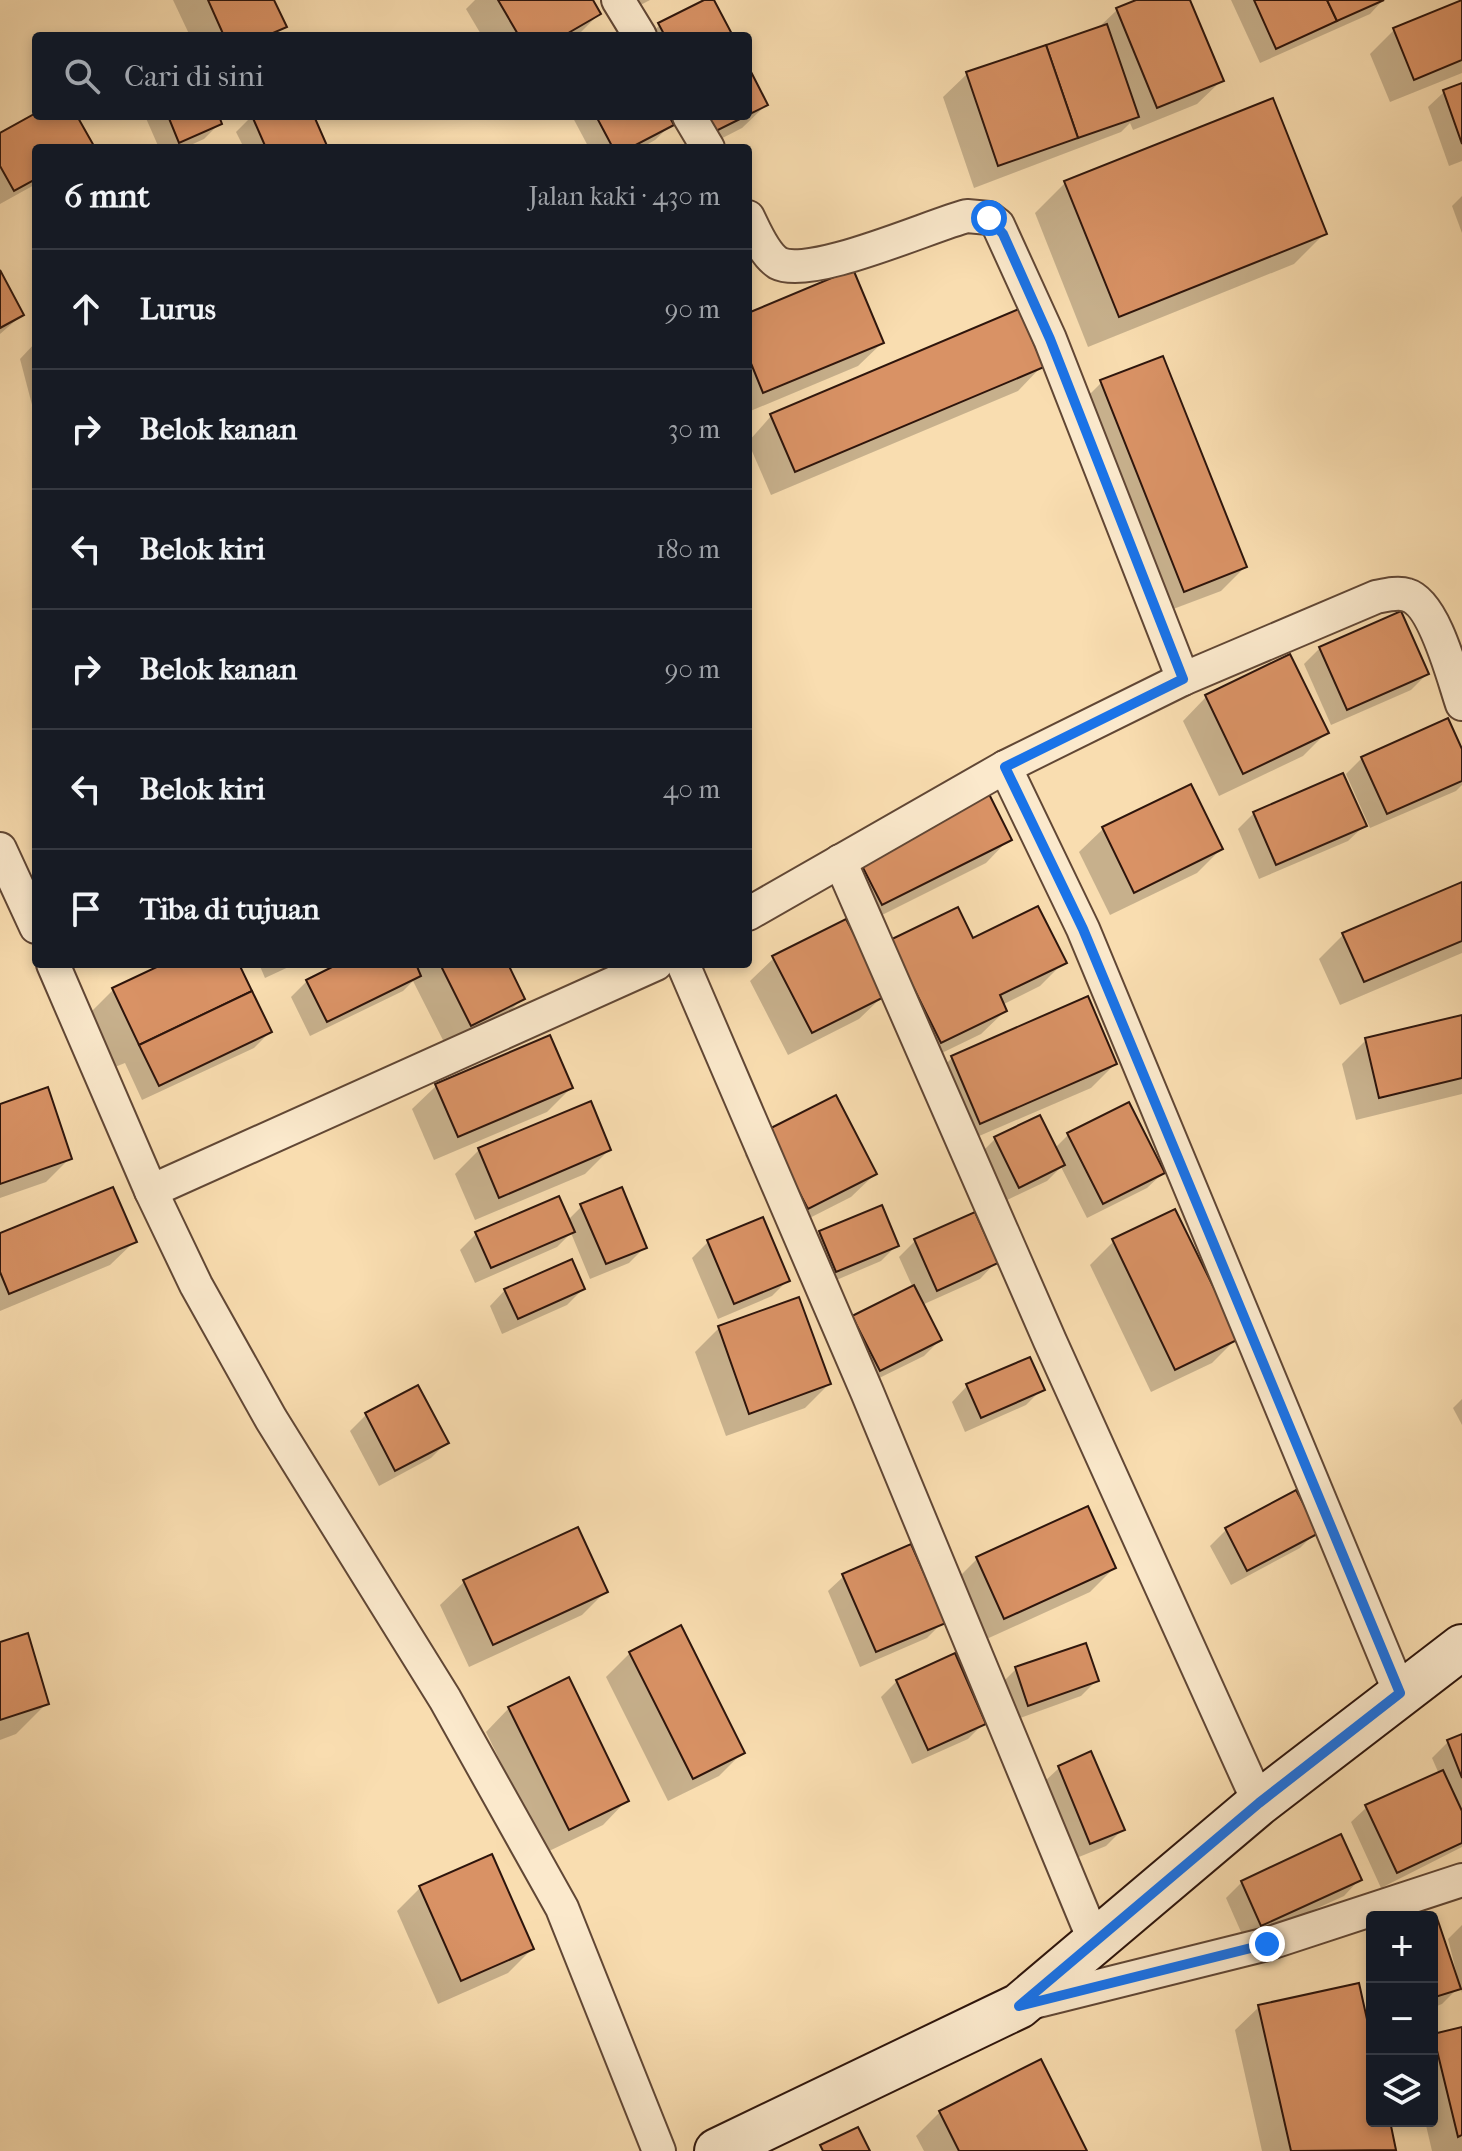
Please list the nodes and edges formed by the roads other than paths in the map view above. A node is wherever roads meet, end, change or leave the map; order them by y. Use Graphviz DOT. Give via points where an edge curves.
graph roads {
  1 [pos="618,0"];
  2 [pos="638,32"];
  3 [pos="691,120"];
  4 [pos="706,144"];
  5 [pos="752,224"];
  6 [pos="1183,679"];
  7 [pos="1462,704"];
  8 [pos="1005,767"];
  9 [pos="0,849"];
  10 [pos="840,861"];
  11 [pos="752,912"];
  12 [pos="32,918"];
  13 [pos="55,968"];
  14 [pos="647,968"];
  15 [pos="685,968"];
  16 [pos="151,1191"];
  17 [pos="1462,1647"];
  18 [pos="1400,1693"];
  19 [pos="1259,1803"];
  20 [pos="1462,1880"];
  21 [pos="1094,1940"];
  22 [pos="1019,2006"];
  23 [pos="659,2151"];
  24 [pos="717,2151"];
  1 -- 2 [label="street"];
  3 -- 4 [label="street"];
  5 -- 6 [label="street" via="779,263 794,265 823,262 967,216 989,218 998,225 1050,339"];
  6 -- 7 [label="street" via="1359,603 1407,595 1418,601 1432,623"];
  6 -- 8 [label="street"];
  8 -- 10 [label="street"];
  8 -- 18 [label="street" via="1083,929"];
  9 -- 12 [label="street"];
  10 -- 11 [label="street"];
  10 -- 19 [label="street"];
  13 -- 16 [label="street"];
  14 -- 16 [label="street"];
  15 -- 21 [label="street"];
  16 -- 23 [label="street" via="271,1419 445,1699 562,1908"];
  17 -- 18 [label="street"];
  18 -- 19 [label="street"];
  19 -- 21 [label="street"];
  20 -- 22 [label="street" via="1267,1944"];
  21 -- 22 [label="street"];
  22 -- 24 [label="street"];
}
